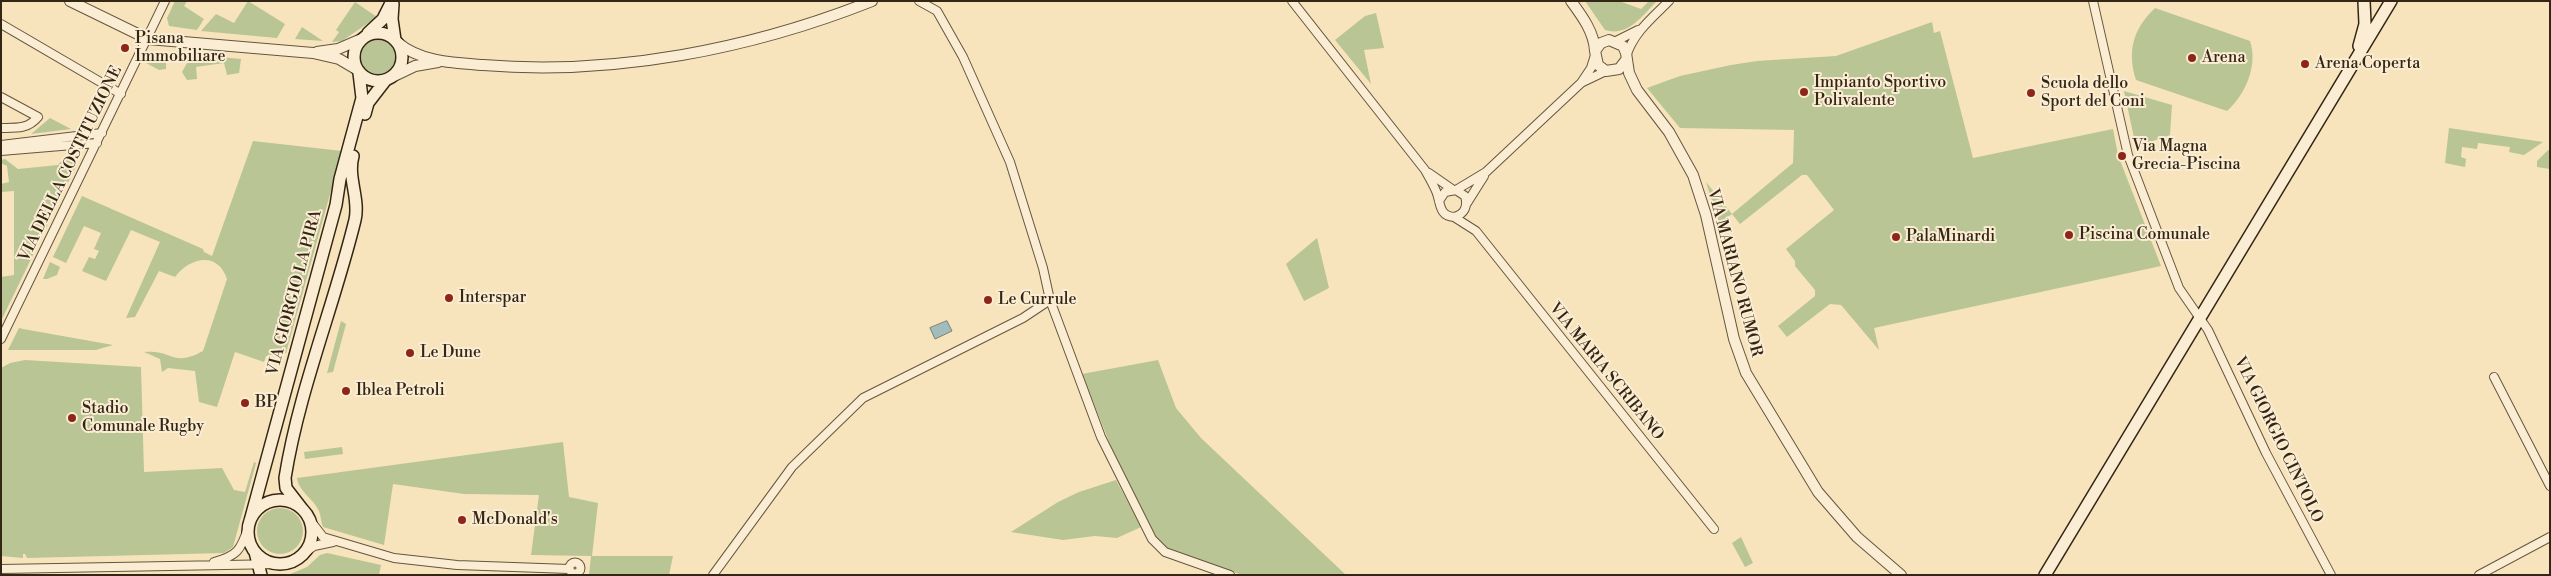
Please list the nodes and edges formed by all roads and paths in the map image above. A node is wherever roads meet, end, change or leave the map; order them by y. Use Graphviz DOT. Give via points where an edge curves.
graph roads {
  1 [pos="70,1"];
  2 [pos="165,1"];
  3 [pos="393,1"];
  4 [pos="872,1"];
  5 [pos="919,1"];
  6 [pos="1292,1"];
  7 [pos="1571,1"];
  8 [pos="1669,1"];
  9 [pos="2093,1"];
  10 [pos="2364,1"];
  11 [pos="2391,1"];
  12 [pos="1585,20"];
  13 [pos="1,24"];
  14 [pos="1642,27"];
  15 [pos="362,38"];
  16 [pos="148,39"];
  17 [pos="396,41"];
  18 [pos="1615,41"];
  19 [pos="313,52"];
  20 [pos="1595,53"];
  21 [pos="1626,58"];
  22 [pos="440,62"];
  23 [pos="2354,62"];
  24 [pos="358,71"];
  25 [pos="1609,71"];
  26 [pos="389,79"];
  27 [pos="1581,83"];
  28 [pos="1638,90"];
  29 [pos="121,94"];
  30 [pos="1,97"];
  31 [pos="1,128"];
  32 [pos="102,133"];
  33 [pos="97,143"];
  34 [pos="1,145"];
  35 [pos="1,151"];
  36 [pos="1425,170"];
  37 [pos="1486,172"];
  38 [pos="1454,190"];
  39 [pos="1439,201"];
  40 [pos="1466,205"];
  41 [pos="1454,217"];
  42 [pos="1476,231"];
  43 [pos="1050,300"];
  44 [pos="2200,318"];
  45 [pos="1,339"];
  46 [pos="2494,377"];
  47 [pos="2550,486"];
  48 [pos="306,515"];
  49 [pos="249,524"];
  50 [pos="1714,529"];
  51 [pos="2550,537"];
  52 [pos="334,542"];
  53 [pos="254,551"];
  54 [pos="300,557"];
  55 [pos="205,564"];
  56 [pos="1,569"];
  57 [pos="280,569"];
  58 [pos="569,569"];
  59 [pos="260,570"];
  60 [pos="712,575"];
  61 [pos="1230,575"];
  62 [pos="1901,575"];
  63 [pos="2045,575"];
  64 [pos="2330,575"];
  65 [pos="2479,575"];
  1 -- 16 [label="street"];
  2 -- 16 [label="street, VIA DELLA COSTITUZIONE"];
  3 -- 15 [label="main road" via="378,26"];
  3 -- 17 [label="main road"];
  4 -- 22 [label="street" via="774,34 655,58 564,66"];
  5 -- 43 [label="street" via="937,10 963,57 1010,162"];
  6 -- 36 [label="street"];
  7 -- 12 [label="street"];
  8 -- 14 [label="street"];
  9 -- 44 [label="street, VIA GIORGIO CINTOLO" via="2128,155 2180,288"];
  10 -- 23 [label="main road" via="2365,24"];
  11 -- 23 [label="main road"];
  12 -- 18 [label="street"];
  12 -- 20 [label="street"];
  13 -- 29 [label="street"];
  14 -- 18 [label="street"];
  14 -- 21 [label="street"];
  15 -- 17 [label="main road" via="378,32"];
  15 -- 19 [label="street" via="338,48"];
  15 -- 24 [label="main road" via="353,54"];
  16 -- 19 [label="street"];
  16 -- 29 [label="street, VIA DELLA COSTITUZIONE"];
  17 -- 22 [label="street" via="409,50"];
  17 -- 26 [label="main road" via="402,56 401,64"];
  18 -- 20 [label="street" via="1604,41"];
  18 -- 21 [label="street" via="1625,49"];
  19 -- 24 [label="street" via="339,59"];
  20 -- 25 [label="street" via="1598,65"];
  20 -- 27 [label="street" via="1591,68"];
  21 -- 25 [label="street" via="1619,69"];
  21 -- 28 [label="street"];
  22 -- 26 [label="street" via="415,66"];
  23 -- 44 [label="main road"];
  24 -- 26 [label="main road" via="371,81"];
  24 -- 49 [label="main road, VIA GIORGIO LA PIRA" via="362,98"];
  25 -- 27 [label="street"];
  25 -- 28 [label="street"];
  26 -- 48 [label="main road" via="368,104 351,164 356,214 288,462 286,488"];
  27 -- 37 [label="street"];
  28 -- 62 [label="street, VIA MARIANO RUMOR" via="1669,132 1693,175 1706,215 1734,339 1746,373 1818,492 1857,537"];
  29 -- 32 [label="street, VIA DELLA COSTITUZIONE"];
  30 -- 31 [label="street" via="38,117 31,125"];
  32 -- 33 [label="street, VIA DELLA COSTITUZIONE"];
  32 -- 34 [label="street"];
  33 -- 35 [label="street"];
  33 -- 45 [label="street, VIA DELLA COSTITUZIONE"];
  36 -- 38 [label="street"];
  36 -- 39 [label="street"];
  37 -- 38 [label="street"];
  37 -- 40 [label="street"];
  38 -- 39 [label="street" via="1445,192"];
  38 -- 40 [label="street" via="1465,196"];
  39 -- 41 [label="street" via="1442,212"];
  40 -- 41 [label="street" via="1462,214"];
  40 -- 42 [label="street"];
  41 -- 42 [label="street"];
  42 -- 50 [label="street, VIA MARIA SCRIBANO"];
  43 -- 60 [label="street" via="1023,318 863,398 792,467"];
  43 -- 61 [label="street" via="1101,437 1152,539 1165,552"];
  44 -- 63 [label="main road"];
  44 -- 64 [label="street, VIA GIORGIO CINTOLO"];
  46 -- 47 [label="street"];
  48 -- 49 [label="main road" via="289,501 273,500 258,508"];
  48 -- 52 [label="street" via="323,537"];
  48 -- 54 [label="main road" via="312,536"];
  49 -- 53 [label="main road" via="248,536"];
  49 -- 55 [label="street" via="241,548 235,554"];
  51 -- 65 [label="street"];
  52 -- 54 [label="street" via="323,543"];
  52 -- 58 [label="street" via="394,558 457,565"];
  53 -- 57 [label="main road"];
  53 -- 59 [label="main road"];
  54 -- 57 [label="main road"];
  55 -- 56 [label="street"];
  55 -- 59 [label="street"];
  57 -- 59 [label="street"];
}
